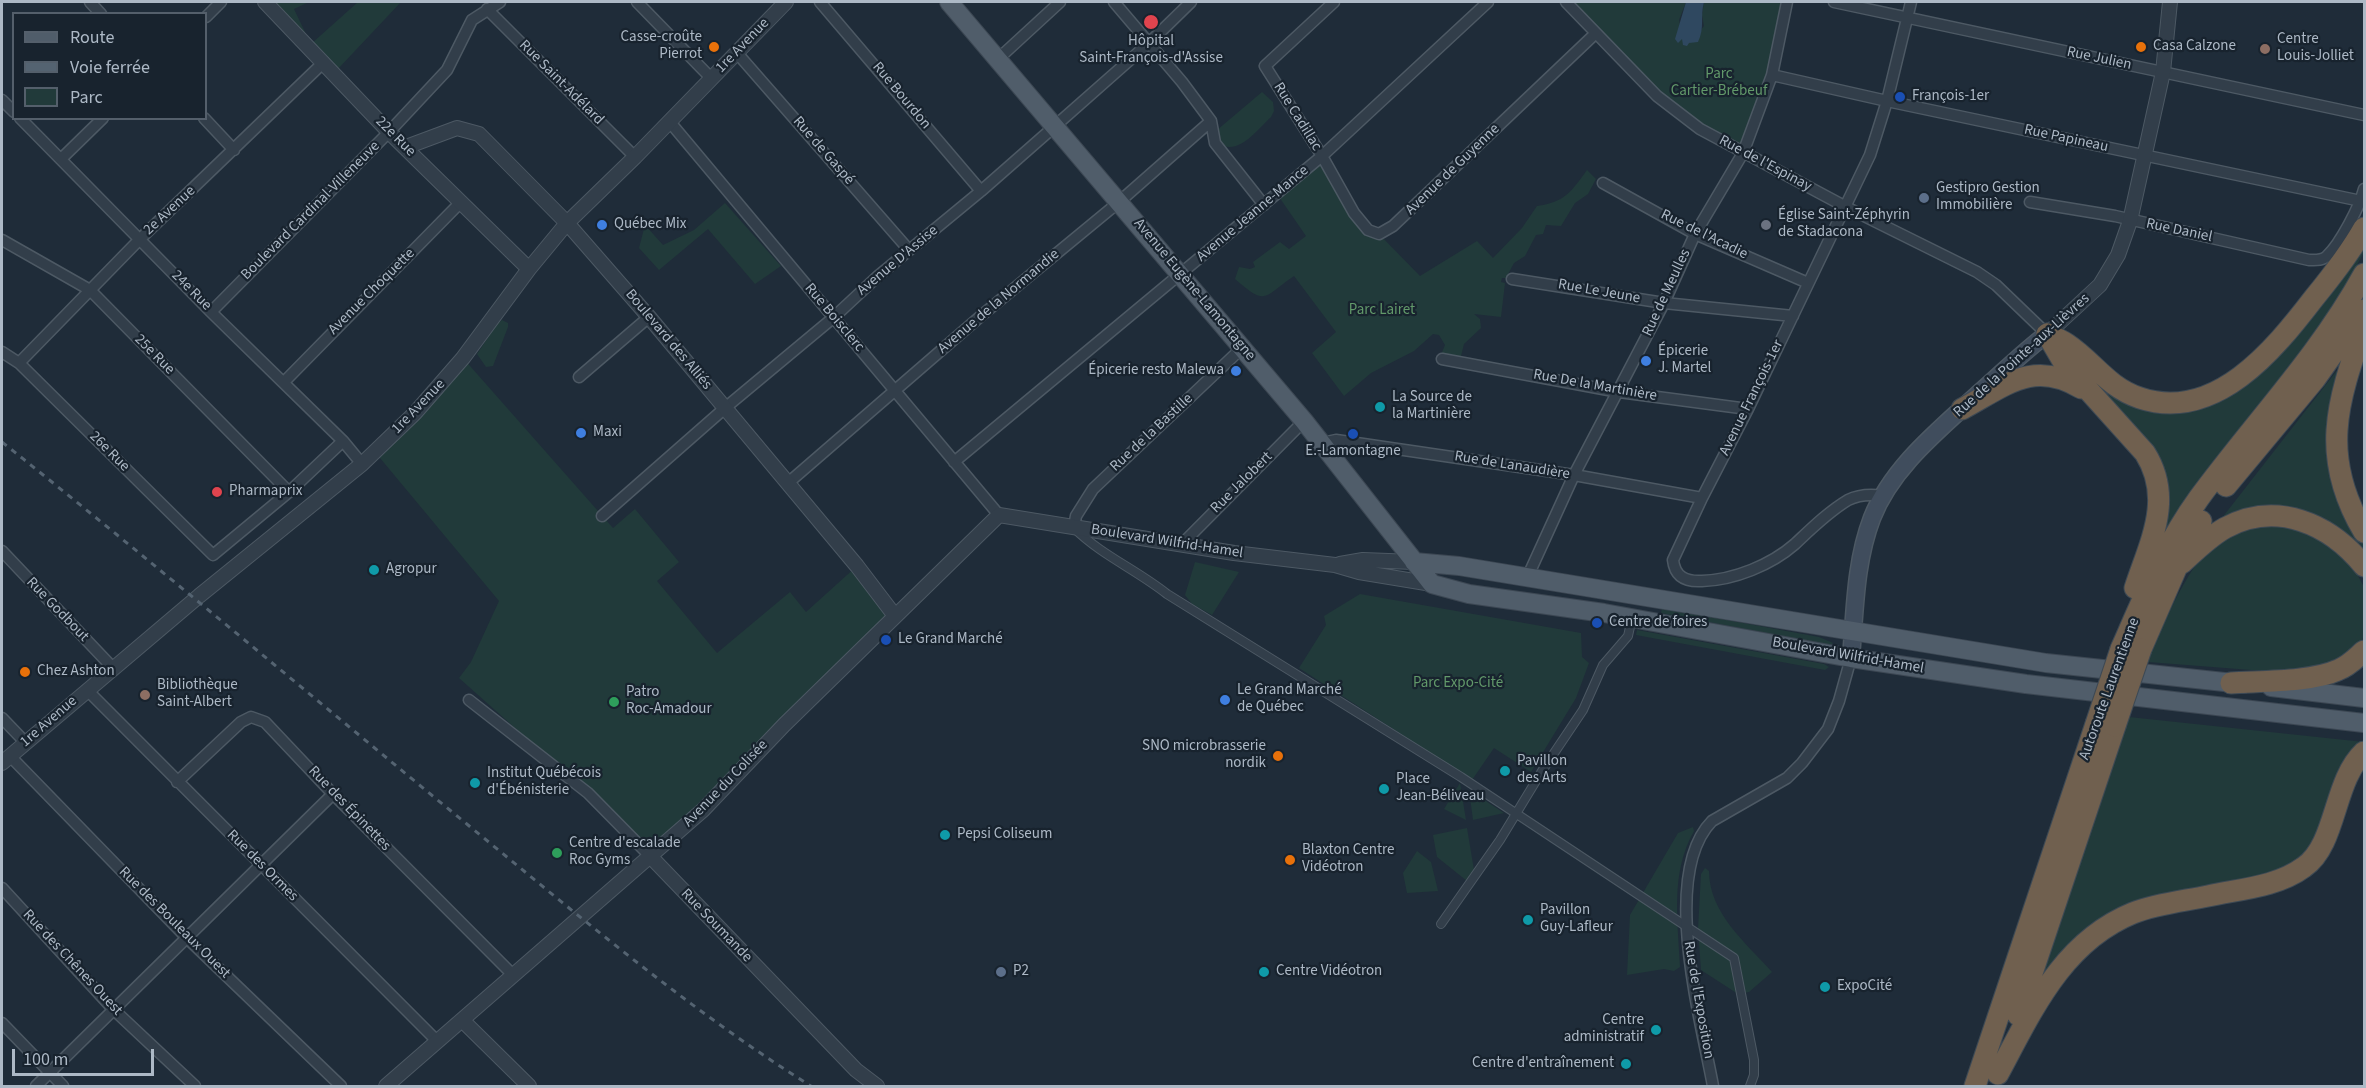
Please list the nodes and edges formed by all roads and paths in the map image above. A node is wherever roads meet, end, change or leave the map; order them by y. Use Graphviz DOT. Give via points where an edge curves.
graph roads {
  1 [pos="221,2"];
  2 [pos="265,2"];
  3 [pos="500,2"];
  4 [pos="637,2"];
  5 [pos="786,2"];
  6 [pos="820,2"];
  7 [pos="949,2"];
  8 [pos="1060,2"];
  9 [pos="1114,2"];
  10 [pos="1191,2"];
  11 [pos="1334,2"];
  12 [pos="1488,2"];
  13 [pos="1566,2"];
  14 [pos="1787,2"];
  15 [pos="1834,2"];
  16 [pos="1911,2"];
  17 [pos="2170,2"];
  18 [pos="487,9"];
  19 [pos="207,16"];
  20 [pos="1907,18"];
  21 [pos="1596,33"];
  22 [pos="1149,43"];
  23 [pos="737,53"];
  24 [pos="998,59"];
  25 [pos="324,62"];
  26 [pos="2163,72"];
  27 [pos="1772,75"];
  28 [pos="712,79"];
  29 [pos="1887,101"];
  30 [pos="2364,115"];
  31 [pos="22,120"];
  32 [pos="101,120"];
  33 [pos="206,120"];
  34 [pos="669,121"];
  35 [pos="1211,121"];
  36 [pos="1055,126"];
  37 [pos="389,132"];
  38 [pos="406,147"];
  39 [pos="234,150"];
  40 [pos="1743,153"];
  41 [pos="1322,156"];
  42 [pos="2145,156"];
  43 [pos="635,158"];
  44 [pos="61,159"];
  45 [pos="1603,183"];
  46 [pos="2364,189"];
  47 [pos="981,191"];
  48 [pos="2361,201"];
  49 [pos="1119,202"];
  50 [pos="2030,202"];
  51 [pos="460,203"];
  52 [pos="1264,205"];
  53 [pos="1846,207"];
  54 [pos="2130,221"];
  55 [pos="567,223"];
  56 [pos="2364,228"];
  57 [pos="1695,234"];
  58 [pos="140,239"];
  59 [pos="2,240"];
  60 [pos="909,250"];
  61 [pos="529,269"];
  62 [pos="2364,274"];
  63 [pos="1181,275"];
  64 [pos="1512,279"];
  65 [pos="1808,283"];
  66 [pos="90,290"];
  67 [pos="1664,303"];
  68 [pos="2364,310"];
  69 [pos="211,312"];
  70 [pos="1792,316"];
  71 [pos="649,317"];
  72 [pos="833,318"];
  73 [pos="2364,327"];
  74 [pos="2047,334"];
  75 [pos="1243,347"];
  76 [pos="2,352"];
  77 [pos="1442,359"];
  78 [pos="19,363"];
  79 [pos="579,377"];
  80 [pos="284,382"];
  81 [pos="895,392"];
  82 [pos="1619,392"];
  83 [pos="2094,397"];
  84 [pos="725,408"];
  85 [pos="1749,409"];
  86 [pos="1962,409"];
  87 [pos="1304,421"];
  88 [pos="343,441"];
  89 [pos="1322,443"];
  90 [pos="954,462"];
  91 [pos="362,464"];
  92 [pos="1574,476"];
  93 [pos="788,483"];
  94 [pos="289,492"];
  95 [pos="1884,496"];
  96 [pos="1702,498"];
  97 [pos="999,515"];
  98 [pos="602,516"];
  99 [pos="1074,527"];
  100 [pos="2364,532"];
  101 [pos="1181,545"];
  102 [pos="2,551"];
  103 [pos="1414,562"];
  104 [pos="1335,565"];
  105 [pos="2364,566"];
  106 [pos="2176,567"];
  107 [pos="1527,578"];
  108 [pos="1432,584"];
  109 [pos="895,616"];
  110 [pos="1632,618"];
  111 [pos="1853,631"];
  112 [pos="2131,649"];
  113 [pos="2364,651"];
  114 [pos="1851,658"];
  115 [pos="114,668"];
  116 [pos="2231,683"];
  117 [pos="87,690"];
  118 [pos="2364,698"];
  119 [pos="469,700"];
  120 [pos="2,718"];
  121 [pos="2364,723"];
  122 [pos="2106,725"];
  123 [pos="25,742"];
  124 [pos="2364,752"];
  125 [pos="6,759"];
  126 [pos="177,782"];
  127 [pos="333,794"];
  128 [pos="1516,814"];
  129 [pos="651,858"];
  130 [pos="261,865"];
  131 [pos="2,888"];
  132 [pos="1442,924"];
  133 [pos="1687,926"];
  134 [pos="187,938"];
  135 [pos="514,976"];
  136 [pos="114,1010"];
  137 [pos="462,1020"];
  138 [pos="2,1023"];
  139 [pos="438,1042"];
  140 [pos="50,1073"];
  141 [pos="1996,1080"];
  142 [pos="36,1086"];
  143 [pos="63,1086"];
  144 [pos="195,1086"];
  145 [pos="341,1086"];
  146 [pos="386,1086"];
  147 [pos="529,1086"];
  148 [pos="877,1086"];
  149 [pos="1713,1086"];
  150 [pos="1750,1086"];
  151 [pos="1975,1086"];
  1 -- 19 [label="street"];
  2 -- 25 [label="street, 22e Rue"];
  3 -- 18 [label="street, Boulevard Cardinal-Villeneuve"];
  4 -- 28 [label="street"];
  5 -- 23 [label="street, 1re Avenue"];
  6 -- 47 [label="street, Rue Bourdon"];
  7 -- 24 [label="main road, Avenue Eugène-Lamontagne"];
  8 -- 24 [label="street"];
  9 -- 22 [label="street"];
  10 -- 22 [label="street, Avenue D'Assise"];
  11 -- 41 [label="street, Rue Cadillac" via="1265,66"];
  12 -- 41 [label="street, Avenue Jeanne-Mance"];
  13 -- 21 [label="street, Rue de l'Espinay"];
  14 -- 27 [label="street, Rue de Meulles"];
  15 -- 20 [label="street, Rue Julien"];
  16 -- 20 [label="street, Avenue François-1er"];
  17 -- 26 [label="street, Rue de la Pointe-aux-Lièvres"];
  18 -- 37 [label="street, Boulevard Cardinal-Villeneuve" via="472,20 447,70"];
  18 -- 43 [label="street, Rue Saint-Adélard"];
  20 -- 26 [label="street, Rue Julien"];
  20 -- 29 [label="street, Avenue François-1er"];
  21 -- 40 [label="street, Rue de l'Espinay" via="1682,117"];
  21 -- 41 [label="street, Avenue de Guyenne" via="1386,232 1374,234 1354,213"];
  22 -- 35 [label="street"];
  22 -- 36 [label="street, Avenue D'Assise"];
  23 -- 28 [label="street, 1re Avenue"];
  23 -- 60 [label="street, Rue de Gaspé"];
  24 -- 36 [label="main road, Avenue Eugène-Lamontagne"];
  25 -- 37 [label="street, 22e Rue"];
  25 -- 39 [label="street, 2e Avenue"];
  26 -- 30 [label="street, Rue Julien"];
  26 -- 42 [label="street, Rue de la Pointe-aux-Lièvres"];
  27 -- 29 [label="street, Rue Papineau"];
  27 -- 40 [label="street, Rue de Meulles"];
  28 -- 34 [label="street, 1re Avenue"];
  29 -- 42 [label="street, Rue Papineau"];
  29 -- 53 [label="street, Avenue François-1er" via="1870,155"];
  31 -- 44 [label="street, 24e Rue"];
  32 -- 44 [label="street"];
  33 -- 39 [label="street"];
  34 -- 43 [label="street, 1re Avenue"];
  34 -- 72 [label="street, Rue Boisclerc"];
  35 -- 49 [label="street, Avenue de la Normandie"];
  35 -- 52 [label="street" via="1215,143"];
  36 -- 47 [label="street, Avenue D'Assise"];
  36 -- 49 [label="main road, Avenue Eugène-Lamontagne"];
  37 -- 38 [label="street, 22e Rue"];
  37 -- 69 [label="street, Boulevard Cardinal-Villeneuve"];
  38 -- 51 [label="street, 22e Rue"];
  38 -- 55 [label="street, Boulevard des Alliés" via="457,128 479,134"];
  39 -- 58 [label="street, 2e Avenue"];
  40 -- 53 [label="street, Rue de l'Espinay"];
  40 -- 57 [label="street, Rue de Meulles"];
  41 -- 52 [label="street, Avenue Jeanne-Mance"];
  42 -- 48 [label="street, Rue Papineau"];
  42 -- 54 [label="street, Rue de la Pointe-aux-Lièvres"];
  43 -- 55 [label="street, 1re Avenue"];
  44 -- 58 [label="street, 24e Rue"];
  45 -- 57 [label="street, Rue de l'Acadie"];
  46 -- 48 [label="street"];
  47 -- 60 [label="street, Avenue D'Assise"];
  48 -- 54 [label="street, Rue Daniel" via="2326,257 2319,260"];
  49 -- 63 [label="main road, Avenue Eugène-Lamontagne"];
  49 -- 81 [label="street, Avenue de la Normandie"];
  50 -- 54 [label="street, Rue Daniel"];
  51 -- 61 [label="street, 22e Rue"];
  51 -- 80 [label="street, Avenue Choquette"];
  52 -- 63 [label="street, Avenue Jeanne-Mance"];
  53 -- 65 [label="street, Avenue François-1er"];
  53 -- 74 [label="street, Rue de l'Espinay" via="1977,272"];
  54 -- 74 [label="street, Rue de la Pointe-aux-Lièvres" via="2118,255 2100,285"];
  55 -- 61 [label="street, 1re Avenue"];
  55 -- 71 [label="street, Boulevard des Alliés"];
  56 -- 74 [label="highway" via="2340,266 2271,350 2245,374 2205,396 2182,402 2141,398 2118,388 2069,345"];
  57 -- 65 [label="street, Rue de l'Acadie"];
  57 -- 67 [label="street, Rue de Meulles"];
  58 -- 66 [label="street, 2e Avenue"];
  58 -- 69 [label="street, 24e Rue"];
  59 -- 66 [label="street, 25e Rue"];
  60 -- 72 [label="street, Avenue D'Assise"];
  61 -- 91 [label="street, 1re Avenue" via="440,386"];
  62 -- 112 [label="highway, Autoroute Laurentienne" via="2310,358 2176,533 2155,572"];
  63 -- 75 [label="main road, Avenue Eugène-Lamontagne"];
  63 -- 90 [label="street, Avenue Jeanne-Mance"];
  64 -- 67 [label="street, Rue Le Jeune"];
  65 -- 70 [label="street, Avenue François-1er"];
  66 -- 78 [label="street, 2e Avenue"];
  66 -- 94 [label="street, 25e Rue"];
  67 -- 70 [label="street, Rue Le Jeune"];
  67 -- 82 [label="street, Rue de Meulles"];
  68 -- 106 [label="highway, Autoroute Laurentienne" via="2315,379 2209,508"];
  69 -- 80 [label="street, 24e Rue"];
  70 -- 85 [label="street, Avenue François-1er"];
  71 -- 79 [label="street"];
  71 -- 84 [label="street, Boulevard des Alliés"];
  72 -- 81 [label="street, Rue Boisclerc"];
  72 -- 84 [label="street, Avenue D'Assise"];
  73 -- 100 [label="highway" via="2342,392 2337,440 2343,482"];
  74 -- 83 [label="highway" via="2064,363"];
  74 -- 86 [label="main road, Rue de la Pointe-aux-Lièvres"];
  75 -- 87 [label="main road, Avenue Eugène-Lamontagne"];
  75 -- 99 [label="street, Rue de la Bastille" via="1093,489 1076,516"];
  76 -- 78 [label="street, 26e Rue"];
  77 -- 82 [label="street, Rue De la Martinière"];
  78 -- 94 [label="street, 26e Rue" via="213,555"];
  80 -- 88 [label="street, 24e Rue"];
  81 -- 90 [label="street, Rue Boisclerc"];
  81 -- 93 [label="street, Avenue de la Normandie"];
  82 -- 85 [label="street, Rue De la Martinière"];
  82 -- 92 [label="street, Rue de Meulles"];
  83 -- 86 [label="highway" via="2062,377 2031,375 2010,382"];
  83 -- 112 [label="highway" via="2145,453 2158,484 2156,526 2120,634"];
  84 -- 93 [label="street, Boulevard des Alliés"];
  84 -- 98 [label="street, Avenue D'Assise"];
  85 -- 96 [label="street, Avenue François-1er"];
  86 -- 95 [label="main road, Rue de la Pointe-aux-Lièvres" via="1896,474"];
  87 -- 89 [label="main road, Avenue Eugène-Lamontagne"];
  87 -- 101 [label="street, Rue Jalobert"];
  88 -- 91 [label="street, 24e Rue"];
  88 -- 94 [label="street"];
  89 -- 92 [label="street, Rue de Lanaudière" via="1336,440"];
  89 -- 103 [label="main road, Avenue Eugène-Lamontagne"];
  90 -- 97 [label="street, Rue Boisclerc"];
  91 -- 115 [label="street, 1re Avenue"];
  92 -- 96 [label="street, Rue de Lanaudière"];
  92 -- 107 [label="street, Rue de Meulles"];
  93 -- 109 [label="street, Boulevard des Alliés"];
  95 -- 96 [label="street, Avenue François-1er" via="1867,494 1850,499 1793,546 1752,570 1692,582 1682,579 1673,560"];
  95 -- 111 [label="main road, Rue de la Pointe-aux-Lièvres" via="1873,516 1860,566"];
  97 -- 99 [label="street, Boulevard Wilfrid-Hamel"];
  97 -- 109 [label="street, Avenue du Colisée"];
  99 -- 101 [label="street, Boulevard Wilfrid-Hamel"];
  99 -- 128 [label="street" via="1089,543 1167,594"];
  101 -- 104 [label="street, Boulevard Wilfrid-Hamel"];
  102 -- 115 [label="street, Rue Godbout"];
  103 -- 104 [label="street, Boulevard Wilfrid-Hamel" via="1363,560"];
  103 -- 107 [label="main road, Boulevard Wilfrid-Hamel"];
  103 -- 108 [label="main road, Avenue Eugène-Lamontagne"];
  104 -- 108 [label="street, Boulevard Wilfrid-Hamel"];
  105 -- 106 [label="highway" via="2351,550 2323,529 2306,521 2271,516 2253,518 2223,530"];
  106 -- 112 [label="highway, Autoroute Laurentienne"];
  107 -- 111 [label="main road, Boulevard Wilfrid-Hamel"];
  108 -- 110 [label="main road, Boulevard Wilfrid-Hamel" via="1469,594"];
  109 -- 129 [label="street, Avenue du Colisée"];
  110 -- 114 [label="main road, Boulevard Wilfrid-Hamel"];
  110 -- 128 [label="street" via="1628,636 1603,665 1583,710"];
  111 -- 114 [label="main road, Rue de la Pointe-aux-Lièvres"];
  111 -- 116 [label="main road, Boulevard Wilfrid-Hamel" via="2046,663"];
  112 -- 122 [label="highway, Autoroute Laurentienne, bridge"];
  113 -- 116 [label="highway" via="2337,671"];
  114 -- 121 [label="main road, Boulevard Wilfrid-Hamel" via="2026,684"];
  114 -- 133 [label="street, Rue de l'Exposition" via="1827,729 1802,763 1787,778 1713,820 1705,829 1688,875"];
  115 -- 117 [label="street, 1re Avenue"];
  116 -- 118 [label="main road, Boulevard Wilfrid-Hamel"];
  117 -- 123 [label="street, 1re Avenue"];
  117 -- 126 [label="street, Rue des Ormes"];
  119 -- 129 [label="street, Rue Soumande" via="588,793"];
  120 -- 123 [label="street"];
  122 -- 141 [label="highway, Autoroute Laurentienne"];
  122 -- 151 [label="highway, Autoroute Laurentienne"];
  123 -- 125 [label="street, 1re Avenue"];
  124 -- 141 [label="highway" via="2347,776 2322,844 2305,867 2278,881 2133,913 2101,930 2073,954 2042,992"];
  125 -- 134 [label="street, Rue des Bouleaux Ouest"];
  126 -- 127 [label="street, Rue des Épinettes" via="251,717 265,722"];
  126 -- 130 [label="street, Rue des Ormes"];
  127 -- 130 [label="street"];
  127 -- 135 [label="street, Rue des Épinettes"];
  128 -- 132 [label="street"];
  128 -- 133 [label="street"];
  129 -- 135 [label="street, Avenue du Colisée"];
  129 -- 148 [label="street, Rue Soumande" via="856,1070"];
  130 -- 134 [label="street"];
  130 -- 139 [label="street, Rue des Ormes"];
  131 -- 136 [label="street, Rue des Chênes Ouest"];
  133 -- 149 [label="street, Rue de l'Exposition"];
  133 -- 150 [label="street" via="1734,958 1754,1060"];
  134 -- 136 [label="street"];
  134 -- 145 [label="street, Rue des Bouleaux Ouest"];
  135 -- 137 [label="street, Avenue du Colisée"];
  136 -- 140 [label="street"];
  136 -- 144 [label="street, Rue des Chênes Ouest"];
  137 -- 139 [label="street, Avenue du Colisée"];
  137 -- 147 [label="street"];
  138 -- 140 [label="street"];
  139 -- 146 [label="street, Avenue du Colisée"];
  140 -- 142 [label="street"];
  140 -- 143 [label="street"];
}
